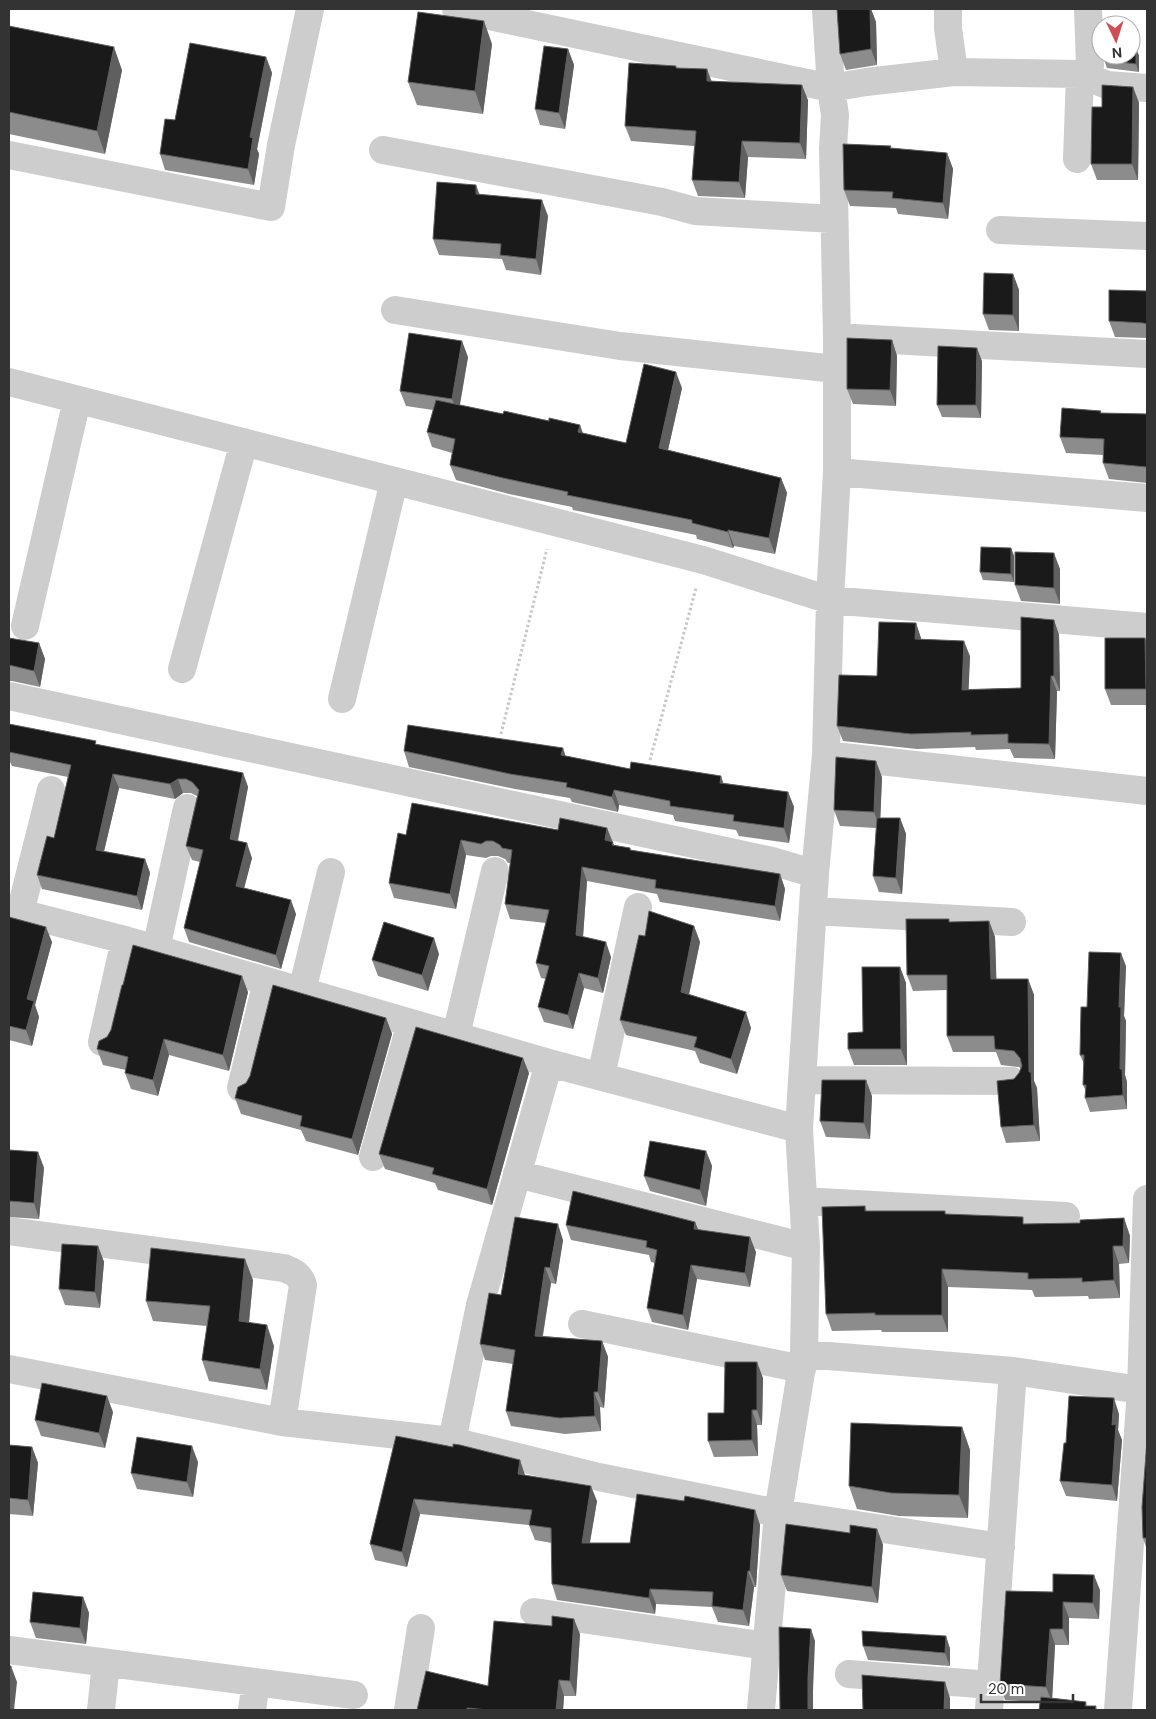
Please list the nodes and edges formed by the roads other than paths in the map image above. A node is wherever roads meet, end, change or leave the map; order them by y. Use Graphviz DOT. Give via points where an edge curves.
graph roads {
  1 [pos="310,9"];
  2 [pos="456,9"];
  3 [pos="826,9"];
  4 [pos="948,9"];
  5 [pos="1088,9"];
  6 [pos="954,72"];
  7 [pos="1080,74"];
  8 [pos="831,88"];
  9 [pos="1147,88"];
  10 [pos="383,150"];
  11 [pos="9,155"];
  12 [pos="1077,159"];
  13 [pos="834,219"];
  14 [pos="1000,230"];
  15 [pos="1147,236"];
  16 [pos="395,310"];
  17 [pos="837,338"];
  18 [pos="1147,354"];
  19 [pos="836,369"];
  20 [pos="9,382"];
  21 [pos="77,400"];
  22 [pos="244,442"];
  23 [pos="837,472"];
  24 [pos="394,481"];
  25 [pos="1147,498"];
  26 [pos="830,600"];
  27 [pos="25,626"];
  28 [pos="1147,627"];
  29 [pos="182,669"];
  30 [pos="9,696"];
  31 [pos="342,699"];
  32 [pos="826,755"];
  33 [pos="51,790"];
  34 [pos="1147,791"];
  35 [pos="187,808"];
  36 [pos="495,871"];
  37 [pos="331,872"];
  38 [pos="815,874"];
  39 [pos="638,907"];
  40 [pos="14,911"];
  41 [pos="813,911"];
  42 [pos="1012,922"];
  43 [pos="125,940"];
  44 [pos="156,949"];
  45 [pos="267,981"];
  46 [pos="302,991"];
  47 [pos="411,1023"];
  48 [pos="456,1036"];
  49 [pos="102,1042"];
  50 [pos="549,1063"];
  51 [pos="601,1076"];
  52 [pos="803,1080"];
  53 [pos="1012,1081"];
  54 [pos="241,1088"];
  55 [pos="799,1129"];
  56 [pos="373,1157"];
  57 [pos="517,1174"];
  58 [pos="1147,1199"];
  59 [pos="803,1201"];
  60 [pos="1066,1216"];
  61 [pos="9,1231"];
  62 [pos="806,1247"];
  63 [pos="582,1324"];
  64 [pos="803,1361"];
  65 [pos="9,1369"];
  66 [pos="1013,1371"];
  67 [pos="1144,1390"];
  68 [pos="282,1422"];
  69 [pos="452,1441"];
  70 [pos="778,1513"];
  71 [pos="1001,1547"];
  72 [pos="534,1612"];
  73 [pos="421,1628"];
  74 [pos="767,1646"];
  75 [pos="9,1650"];
  76 [pos="106,1662"];
  77 [pos="849,1674"];
  78 [pos="256,1682"];
  79 [pos="354,1695"];
  80 [pos="990,1698"];
  81 [pos="101,1710"];
  82 [pos="252,1710"];
  83 [pos="408,1710"];
  84 [pos="761,1710"];
  85 [pos="1118,1710"];
  1 -- 11 [label="street" via="271,207"];
  2 -- 8 [label="street"];
  3 -- 8 [label="street"];
  4 -- 6 [label="street"];
  5 -- 7 [label="street" via="1090,66"];
  6 -- 7 [label="street"];
  6 -- 8 [label="street"];
  7 -- 9 [label="street" via="1107,85"];
  7 -- 12 [label="street"];
  8 -- 13 [label="street" via="835,115"];
  10 -- 13 [label="street" via="662,202 695,211"];
  13 -- 17 [label="street"];
  14 -- 15 [label="street"];
  16 -- 19 [label="street" via="620,346"];
  17 -- 18 [label="street"];
  17 -- 19 [label="street"];
  19 -- 23 [label="street"];
  20 -- 21 [label="street"];
  21 -- 22 [label="street"];
  21 -- 27 [label="street"];
  22 -- 24 [label="street"];
  22 -- 29 [label="street"];
  23 -- 25 [label="street"];
  23 -- 26 [label="street"];
  24 -- 26 [label="street" via="703,560"];
  24 -- 31 [label="street"];
  26 -- 28 [label="street"];
  26 -- 32 [label="street"];
  30 -- 38 [label="street"];
  32 -- 34 [label="street"];
  32 -- 38 [label="street"];
  33 -- 40 [label="street"];
  35 -- 44 [label="street"];
  36 -- 48 [label="street"];
  37 -- 46 [label="street"];
  38 -- 41 [label="street"];
  39 -- 51 [label="street"];
  40 -- 43 [label="street"];
  41 -- 42 [label="street"];
  41 -- 52 [label="street"];
  43 -- 44 [label="street"];
  43 -- 49 [label="street"];
  44 -- 45 [label="street"];
  45 -- 46 [label="street"];
  45 -- 54 [label="street"];
  46 -- 47 [label="street"];
  47 -- 48 [label="street"];
  47 -- 56 [label="street"];
  48 -- 50 [label="street"];
  50 -- 51 [label="street"];
  50 -- 57 [label="street"];
  51 -- 55 [label="street"];
  52 -- 53 [label="street"];
  52 -- 55 [label="street"];
  55 -- 59 [label="street"];
  57 -- 62 [label="street"];
  57 -- 69 [label="street" via="480,1305"];
  58 -- 67 [label="street"];
  59 -- 60 [label="street"];
  59 -- 62 [label="street"];
  61 -- 68 [label="street" via="284,1268 301,1277 303,1285"];
  62 -- 64 [label="street"];
  63 -- 64 [label="street"];
  64 -- 66 [label="street"];
  64 -- 70 [label="street"];
  65 -- 68 [label="street"];
  66 -- 67 [label="street"];
  66 -- 71 [label="street"];
  67 -- 85 [label="street"];
  68 -- 69 [label="street"];
  69 -- 70 [label="street" via="599,1477"];
  70 -- 71 [label="street"];
  70 -- 74 [label="street"];
  71 -- 80 [label="street"];
  72 -- 74 [label="street"];
  73 -- 83 [label="street"];
  74 -- 84 [label="street"];
  75 -- 76 [label="street"];
  76 -- 78 [label="street"];
  76 -- 81 [label="street"];
  77 -- 80 [label="street"];
  78 -- 79 [label="street"];
  78 -- 82 [label="street"];
}
